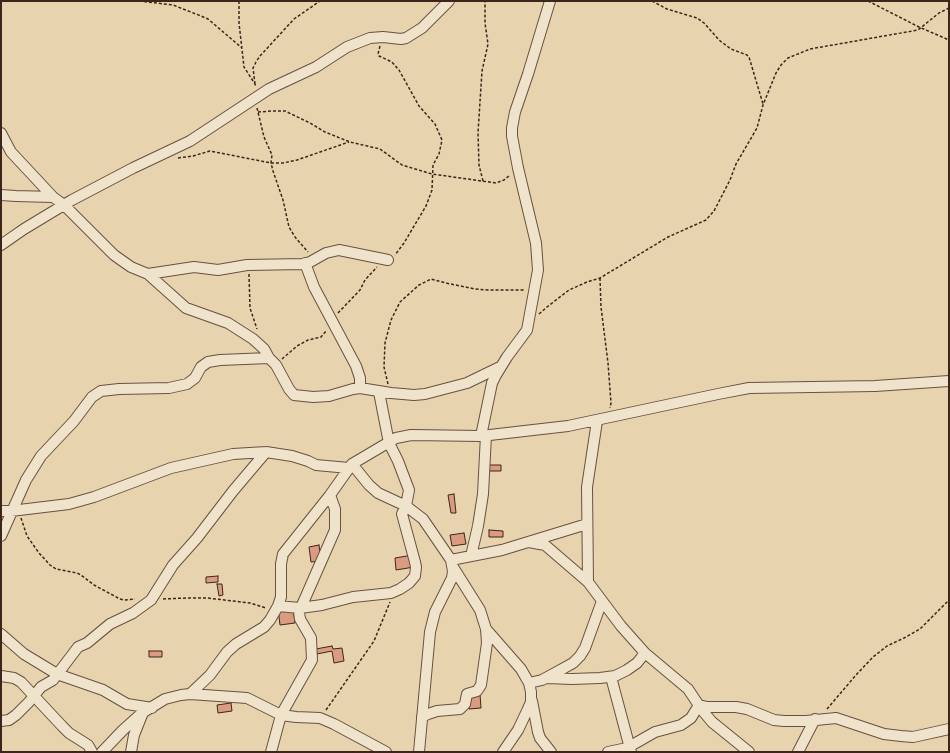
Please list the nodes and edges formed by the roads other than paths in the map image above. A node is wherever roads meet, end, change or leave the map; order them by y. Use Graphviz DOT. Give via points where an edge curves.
graph roads {
  1 [pos="449,1"];
  2 [pos="550,1"];
  3 [pos="1,132"];
  4 [pos="1,194"];
  5 [pos="53,197"];
  6 [pos="64,205"];
  7 [pos="1,244"];
  8 [pos="388,260"];
  9 [pos="305,264"];
  10 [pos="148,274"];
  11 [pos="272,361"];
  12 [pos="500,367"];
  13 [pos="949,381"];
  14 [pos="360,388"];
  15 [pos="379,392"];
  16 [pos="602,419"];
  17 [pos="483,435"];
  18 [pos="389,443"];
  19 [pos="266,452"];
  20 [pos="351,466"];
  21 [pos="330,495"];
  22 [pos="406,506"];
  23 [pos="11,511"];
  24 [pos="587,524"];
  25 [pos="1,536"];
  26 [pos="529,542"];
  27 [pos="471,556"];
  28 [pos="452,563"];
  29 [pos="588,582"];
  30 [pos="602,601"];
  31 [pos="278,606"];
  32 [pos="300,608"];
  33 [pos="486,629"];
  34 [pos="1,634"];
  35 [pos="645,653"];
  36 [pos="58,674"];
  37 [pos="1,676"];
  38 [pos="611,677"];
  39 [pos="545,678"];
  40 [pos="529,683"];
  41 [pos="190,694"];
  42 [pos="34,695"];
  43 [pos="531,697"];
  44 [pos="699,705"];
  45 [pos="152,708"];
  46 [pos="142,713"];
  47 [pos="281,715"];
  48 [pos="422,718"];
  49 [pos="818,719"];
  50 [pos="1,721"];
  51 [pos="949,729"];
  52 [pos="630,749"];
  53 [pos="92,752"];
  54 [pos="102,752"];
  55 [pos="131,752"];
  56 [pos="271,752"];
  57 [pos="386,752"];
  58 [pos="419,752"];
  59 [pos="503,752"];
  60 [pos="551,752"];
  61 [pos="608,752"];
  62 [pos="750,752"];
  63 [pos="798,752"];
  1 -- 6 [label="street" via="422,28 406,38 370,38 357,42 316,67 269,88 190,141"];
  2 -- 12 [label="street" via="515,112 512,136 536,243 538,270 527,330"];
  3 -- 5 [label="street" via="12,152"];
  4 -- 5 [label="street"];
  5 -- 6 [label="street"];
  6 -- 7 [label="street"];
  6 -- 10 [label="street" via="114,255 131,267"];
  8 -- 9 [label="street" via="339,250 326,253"];
  9 -- 10 [label="street" via="247,265 218,270 194,267"];
  9 -- 14 [label="street" via="314,287 356,366"];
  10 -- 11 [label="street" via="186,308 218,318 247,334 264,349"];
  11 -- 14 [label="street" via="294,395 329,396"];
  11 -- 23 [label="street" via="208,362 187,384 169,388 119,389 101,392 92,397 74,421 41,456"];
  12 -- 15 [label="street" via="467,383 436,392 414,395"];
  12 -- 17 [label="street" via="492,383"];
  13 -- 16 [label="street" via="875,386 748,388"];
  14 -- 15 [label="street"];
  15 -- 18 [label="street"];
  16 -- 17 [label="street" via="546,429"];
  16 -- 24 [label="street" via="587,487"];
  17 -- 18 [label="street" via="407,436"];
  17 -- 27 [label="street" via="483,494"];
  18 -- 20 [label="street"];
  18 -- 22 [label="street" via="408,486"];
  19 -- 20 [label="street" via="292,456 316,465"];
  19 -- 23 [label="street" via="234,454 171,468 94,498 69,504"];
  19 -- 36 [label="street" via="173,565 152,600 110,624 87,643 78,647"];
  20 -- 21 [label="street"];
  20 -- 22 [label="street" via="378,492"];
  21 -- 31 [label="street" via="282,554 281,597"];
  21 -- 32 [label="street" via="335,509 335,530"];
  22 -- 28 [label="street" via="423,519"];
  22 -- 32 [label="street" via="403,515 416,572 412,580 400,589 385,594 353,597 330,604"];
  23 -- 25 [label="street"];
  24 -- 26 [label="street"];
  24 -- 29 [label="street"];
  26 -- 27 [label="street"];
  26 -- 29 [label="street" via="545,545"];
  27 -- 28 [label="street"];
  28 -- 33 [label="street" via="480,610"];
  28 -- 48 [label="street" via="452,578 431,625"];
  29 -- 30 [label="street"];
  30 -- 35 [label="street"];
  30 -- 39 [label="street" via="583,653 572,663"];
  31 -- 32 [label="street"];
  31 -- 41 [label="street" via="264,626 227,652 210,675"];
  32 -- 47 [label="street" via="300,619 311,638 312,660"];
  33 -- 40 [label="street" via="521,669"];
  33 -- 48 [label="street" via="487,642 479,689 467,694 460,709 437,711"];
  34 -- 36 [label="street" via="24,654"];
  35 -- 38 [label="street" via="637,663"];
  35 -- 44 [label="street" via="683,684"];
  36 -- 42 [label="street"];
  36 -- 45 [label="street" via="103,690 126,704"];
  37 -- 42 [label="street" via="21,682"];
  38 -- 39 [label="street"];
  38 -- 52 [label="street"];
  39 -- 40 [label="street"];
  40 -- 43 [label="street"];
  41 -- 45 [label="street" via="172,696"];
  41 -- 47 [label="street" via="247,698"];
  42 -- 50 [label="street" via="13,718"];
  42 -- 53 [label="street" via="69,733 87,744"];
  43 -- 59 [label="street" via="518,730"];
  43 -- 60 [label="street" via="540,738"];
  44 -- 49 [label="street" via="747,709 774,720"];
  44 -- 52 [label="street" via="687,722 655,732"];
  44 -- 62 [label="street" via="712,722"];
  45 -- 46 [label="street"];
  46 -- 54 [label="street"];
  46 -- 55 [label="street"];
  47 -- 56 [label="street"];
  47 -- 57 [label="street" via="320,718"];
  48 -- 58 [label="street"];
  49 -- 51 [label="street" via="836,718 884,734 913,737"];
  49 -- 63 [label="street"];
  52 -- 61 [label="street"];
}
